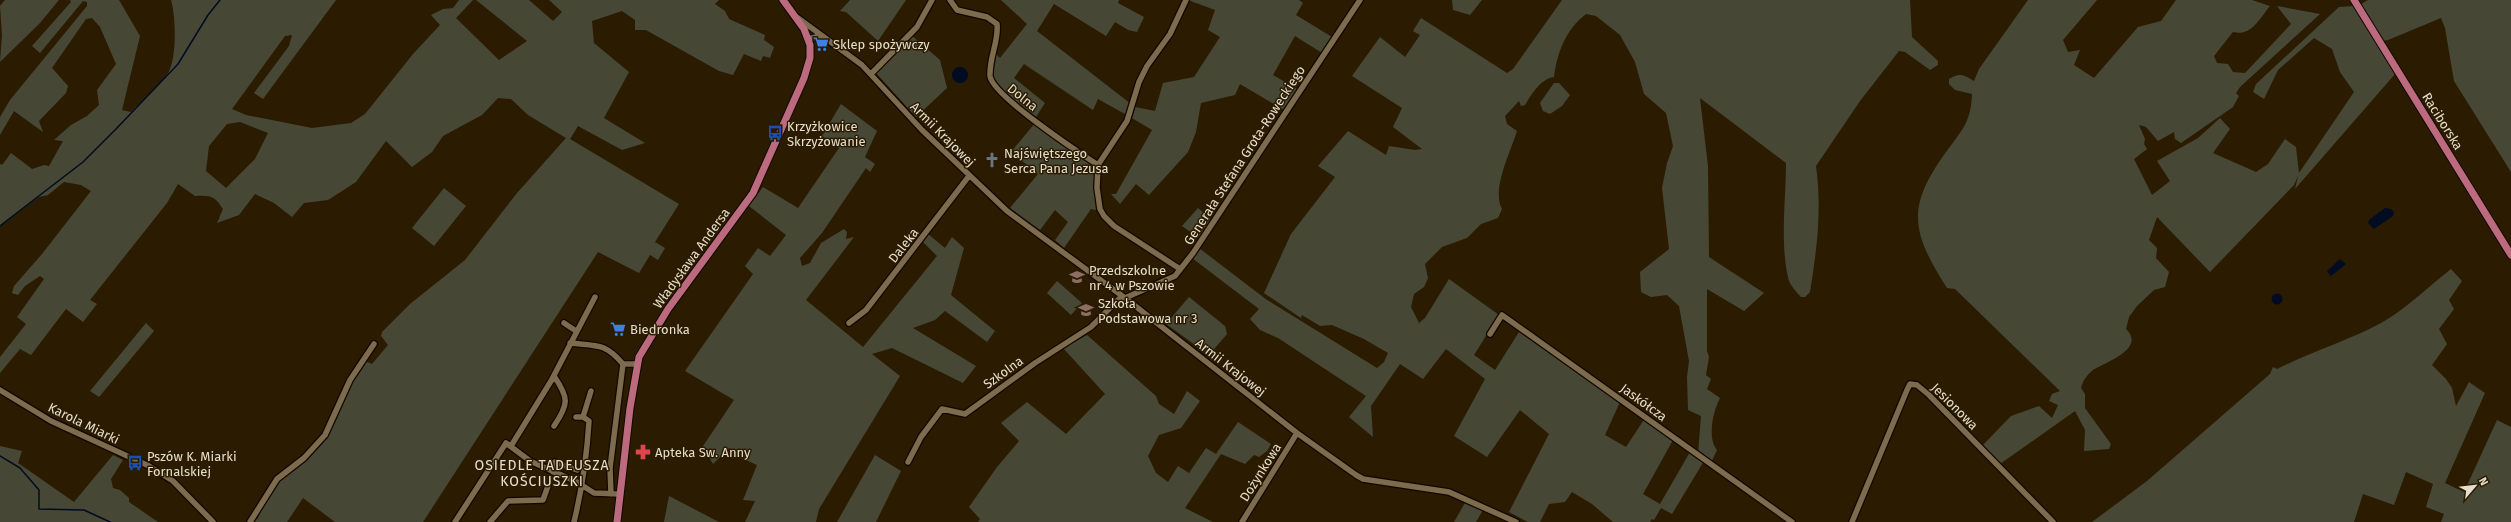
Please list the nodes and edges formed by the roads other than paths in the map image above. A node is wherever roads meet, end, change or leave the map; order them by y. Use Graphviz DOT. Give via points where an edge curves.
graph roads {
  1 [pos="783,0"];
  2 [pos="932,0"];
  3 [pos="950,0"];
  4 [pos="1186,0"];
  5 [pos="1360,0"];
  6 [pos="2354,0"];
  7 [pos="795,16"];
  8 [pos="815,32"];
  9 [pos="807,36"];
  10 [pos="823,38"];
  11 [pos="871,74"];
  12 [pos="1098,165"];
  13 [pos="969,176"];
  14 [pos="2511,255"];
  15 [pos="1180,269"];
  16 [pos="594,297"];
  17 [pos="1124,297"];
  18 [pos="564,323"];
  19 [pos="849,323"];
  20 [pos="576,331"];
  21 [pos="1490,334"];
  22 [pos="570,343"];
  23 [pos="374,344"];
  24 [pos="623,364"];
  25 [pos="637,364"];
  26 [pos="554,376"];
  27 [pos="0,390"];
  28 [pos="591,391"];
  29 [pos="576,416"];
  30 [pos="584,417"];
  31 [pos="554,426"];
  32 [pos="1297,433"];
  33 [pos="511,446"];
  34 [pos="908,462"];
  35 [pos="577,470"];
  36 [pos="553,472"];
  37 [pos="581,485"];
  38 [pos="548,486"];
  39 [pos="611,494"];
  40 [pos="620,494"];
  41 [pos="213,522"];
  42 [pos="250,522"];
  43 [pos="455,522"];
  44 [pos="490,522"];
  45 [pos="574,522"];
  46 [pos="617,522"];
  47 [pos="1242,522"];
  48 [pos="1516,522"];
  49 [pos="1792,522"];
  50 [pos="1852,522"];
  51 [pos="2053,522"];
  1 -- 7 [label="main road"];
  2 -- 11 [label="street" via="917,27"];
  3 -- 12 [label="street, Dolna" via="957,10 987,17 997,24 990,70 994,86 1013,103"];
  4 -- 12 [label="street" via="1170,34 1142,77 1127,121"];
  5 -- 15 [label="street, Generała Stefana Grota-Roweckiego" via="1205,236"];
  6 -- 14 [label="main road, Raciborska"];
  7 -- 8 [label="street, Armii Krajowej"];
  7 -- 9 [label="main road"];
  8 -- 9 [label="street"];
  8 -- 10 [label="street, Armii Krajowej"];
  9 -- 10 [label="street"];
  9 -- 25 [label="main road, Władysława Andersa" via="810,58 804,78 758,183 741,211 654,330"];
  10 -- 11 [label="street, Armii Krajowej"];
  11 -- 13 [label="street, Armii Krajowej" via="906,114"];
  12 -- 15 [label="street" via="1098,202 1104,216 1114,226"];
  13 -- 17 [label="street, Armii Krajowej" via="1007,210"];
  13 -- 19 [label="street, Daleka" via="866,310"];
  15 -- 17 [label="street, Generała Stefana Grota-Roweckiego" via="1166,281"];
  16 -- 20 [label="street"];
  17 -- 32 [label="street, Armii Krajowej"];
  17 -- 34 [label="street, Szkolna" via="1092,327 1035,362 965,414 942,409 921,438"];
  18 -- 20 [label="street"];
  20 -- 22 [label="street"];
  21 -- 49 [label="street, Jaskółcza" via="1502,315"];
  22 -- 24 [label="street" via="611,350"];
  22 -- 26 [label="street"];
  23 -- 42 [label="street" via="350,380 325,435 304,458 277,479"];
  24 -- 25 [label="street"];
  24 -- 39 [label="street" via="610,468"];
  25 -- 40 [label="main road, Władysława Andersa"];
  26 -- 31 [label="street" via="567,401 565,410"];
  26 -- 33 [label="street"];
  27 -- 41 [label="street, Karola Miarki" via="51,421 173,481"];
  28 -- 30 [label="street"];
  29 -- 30 [label="street"];
  30 -- 37 [label="street" via="588,421 586,459"];
  32 -- 47 [label="street, Dożynkowa"];
  32 -- 48 [label="street, Armii Krajowej" via="1363,480 1449,492"];
  33 -- 36 [label="street" via="530,461"];
  33 -- 43 [label="street" via="506,444"];
  35 -- 36 [label="street" via="556,462"];
  36 -- 37 [label="street"];
  37 -- 39 [label="street" via="594,493"];
  37 -- 45 [label="street"];
  38 -- 44 [label="street" via="543,500 508,501"];
  39 -- 40 [label="street"];
  40 -- 46 [label="main road, Władysława Andersa"];
  50 -- 51 [label="street, Jesionowa" via="1906,390 1912,384 1929,395"];
}
